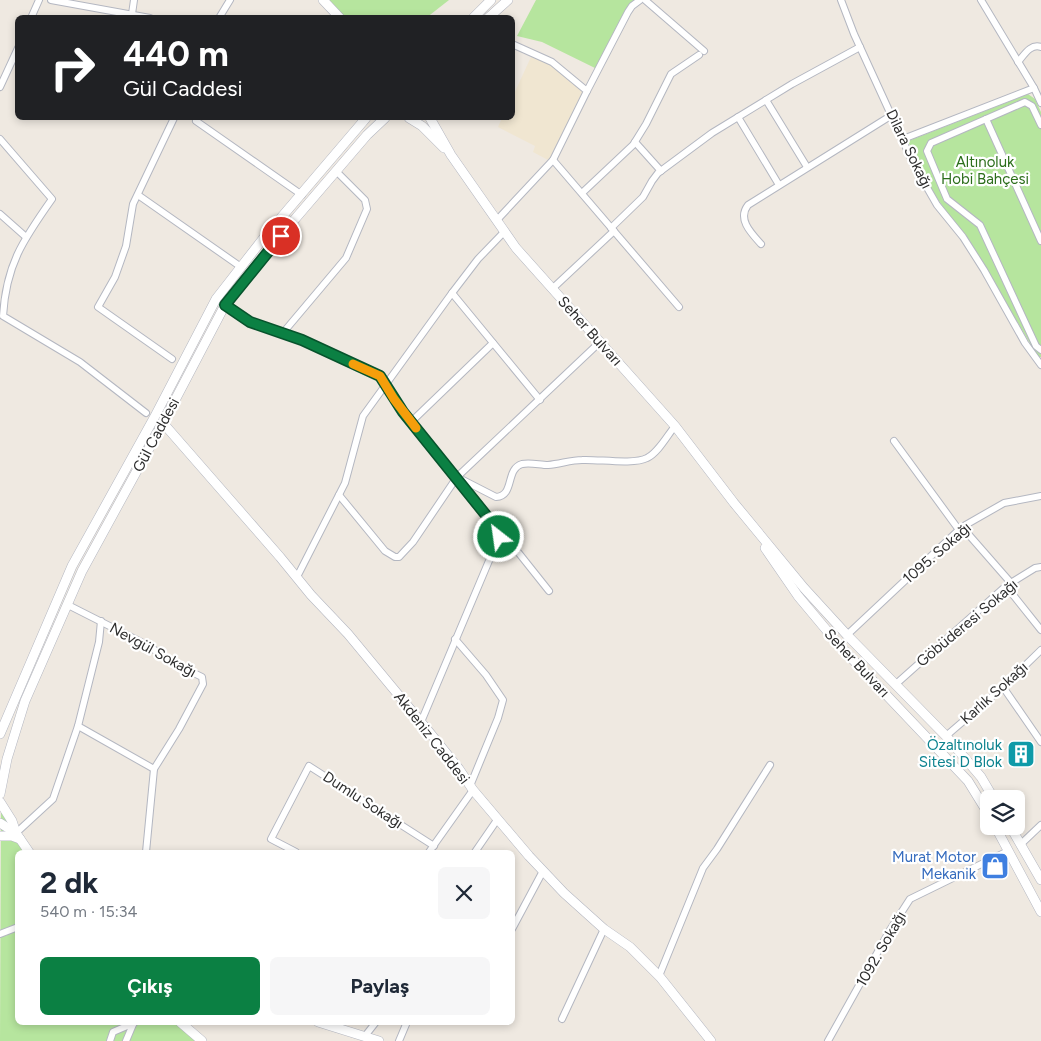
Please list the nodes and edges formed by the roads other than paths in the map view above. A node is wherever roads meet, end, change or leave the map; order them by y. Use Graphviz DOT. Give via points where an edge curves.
graph roads {
  1 [pos="39,0"];
  2 [pos="51,0"];
  3 [pos="134,0"];
  4 [pos="230,0"];
  5 [pos="323,0"];
  6 [pos="491,0"];
  7 [pos="508,0"];
  8 [pos="640,0"];
  9 [pos="645,0"];
  10 [pos="841,0"];
  11 [pos="981,0"];
  12 [pos="132,14"];
  13 [pos="32,15"];
  14 [pos="136,15"];
  15 [pos="221,15"];
  16 [pos="337,15"];
  17 [pos="476,15"];
  18 [pos="491,15"];
  19 [pos="515,45"];
  20 [pos="860,47"];
  21 [pos="1041,47"];
  22 [pos="15,54"];
  23 [pos="1018,62"];
  24 [pos="1,83"];
  25 [pos="1034,88"];
  26 [pos="587,91"];
  27 [pos="766,100"];
  28 [pos="1041,103"];
  29 [pos="892,115"];
  30 [pos="738,117"];
  31 [pos="986,119"];
  32 [pos="173,120"];
  33 [pos="364,120"];
  34 [pos="383,120"];
  35 [pos="412,120"];
  36 [pos="431,120"];
  37 [pos="196,121"];
  38 [pos="1041,125"];
  39 [pos="0,139"];
  40 [pos="903,139"];
  41 [pos="635,142"];
  42 [pos="451,155"];
  43 [pos="554,160"];
  44 [pos="807,167"];
  45 [pos="336,171"];
  46 [pos="661,171"];
  47 [pos="779,185"];
  48 [pos="582,193"];
  49 [pos="138,195"];
  50 [pos="302,195"];
  51 [pos="0,214"];
  52 [pos="497,220"];
  53 [pos="612,229"];
  54 [pos="505,232"];
  55 [pos="26,237"];
  56 [pos="1041,242"];
  57 [pos="761,244"];
  58 [pos="241,267"];
  59 [pos="552,289"];
  60 [pos="452,292"];
  61 [pos="225,305"];
  62 [pos="679,307"];
  63 [pos="1,315"];
  64 [pos="282,334"];
  65 [pos="600,342"];
  66 [pos="493,343"];
  67 [pos="1041,350"];
  68 [pos="172,359"];
  69 [pos="1041,366"];
  70 [pos="384,386"];
  71 [pos="540,400"];
  72 [pos="146,412"];
  73 [pos="411,422"];
  74 [pos="164,423"];
  75 [pos="675,426"];
  76 [pos="894,441"];
  77 [pos="457,477"];
  78 [pos="339,495"];
  79 [pos="1041,496"];
  80 [pos="734,503"];
  81 [pos="961,529"];
  82 [pos="499,537"];
  83 [pos="1041,567"];
  84 [pos="297,577"];
  85 [pos="1009,584"];
  86 [pos="549,591"];
  87 [pos="68,605"];
  88 [pos="101,621"];
  89 [pos="1041,630"];
  90 [pos="847,635"];
  91 [pos="456,639"];
  92 [pos="1041,650"];
  93 [pos="896,684"];
  94 [pos="1003,687"];
  95 [pos="421,722"];
  96 [pos="78,726"];
  97 [pos="0,734"];
  98 [pos="946,736"];
  99 [pos="1040,738"];
  100 [pos="770,765"];
  101 [pos="154,769"];
  102 [pos="472,788"];
  103 [pos="989,790"];
  104 [pos="0,794"];
  105 [pos="980,800"];
  106 [pos="0,802"];
  107 [pos="497,820"];
  108 [pos="0,824"];
  109 [pos="1041,825"];
  110 [pos="999,835"];
  111 [pos="1015,835"];
  112 [pos="0,836"];
  113 [pos="18,836"];
  114 [pos="1020,844"];
  115 [pos="434,846"];
  116 [pos="28,850"];
  117 [pos="146,850"];
  118 [pos="292,850"];
  119 [pos="431,850"];
  120 [pos="476,850"];
  121 [pos="1008,851"];
  122 [pos="543,871"];
  123 [pos="1041,880"];
  124 [pos="1041,912"];
  125 [pos="515,923"];
  126 [pos="15,928"];
  127 [pos="604,929"];
  128 [pos="0,934"];
  129 [pos="658,976"];
  130 [pos="562,1020"];
  131 [pos="129,1025"];
  132 [pos="133,1025"];
  133 [pos="183,1025"];
  134 [pos="327,1025"];
  135 [pos="374,1025"];
  136 [pos="406,1025"];
  137 [pos="366,1038"];
  138 [pos="110,1041"];
  139 [pos="126,1041"];
  140 [pos="202,1041"];
  141 [pos="379,1041"];
  142 [pos="399,1041"];
  143 [pos="711,1041"];
  144 [pos="828,1041"];
  1 -- 13 [label="street"];
  2 -- 12 [label="street"];
  3 -- 12 [label="street"];
  4 -- 15 [label="street"];
  5 -- 16 [label="street"];
  6 -- 17 [label="street"];
  7 -- 18 [label="street"];
  8 -- 26 [label="street" via="628,12"];
  9 -- 41 [label="street" via="701,53 672,74"];
  10 -- 20 [label="street, Dilara Sokağı"];
  11 -- 23 [label="street"];
  12 -- 14 [label="street"];
  19 -- 26 [label="street" via="552,62"];
  20 -- 27 [label="street"];
  20 -- 29 [label="street, Dilara Sokağı"];
  21 -- 23 [label="street" via="1033,46"];
  22 -- 24 [label="street"];
  23 -- 25 [label="street"];
  25 -- 28 [label="street"];
  25 -- 40 [label="street"];
  26 -- 43 [label="street"];
  27 -- 30 [label="street"];
  27 -- 44 [label="street"];
  29 -- 40 [label="street, Dilara Sokağı"];
  29 -- 44 [label="street"];
  30 -- 46 [label="street"];
  30 -- 47 [label="street"];
  31 -- 38 [label="street" via="1025,102 1032,106"];
  31 -- 56 [label="street"];
  31 -- 67 [label="street" via="931,143 927,154 947,198 980,225 1036,346"];
  32 -- 49 [label="street"];
  33 -- 50 [label="street, Gül Caddesi"];
  34 -- 45 [label="street, Gül Caddesi"];
  35 -- 42 [label="street, Seher Bulvarı"];
  36 -- 42 [label="street, Seher Bulvarı"];
  37 -- 50 [label="street"];
  39 -- 55 [label="street" via="52,200"];
  40 -- 69 [label="street, Dilara Sokağı" via="937,205 963,237"];
  41 -- 46 [label="street"];
  41 -- 48 [label="street"];
  42 -- 52 [label="street, Seher Bulvarı"];
  43 -- 48 [label="street"];
  43 -- 52 [label="street"];
  44 -- 47 [label="street"];
  45 -- 61 [label="street, Gül Caddesi"];
  45 -- 64 [label="street" via="365,200 367,209 346,258"];
  46 -- 53 [label="street" via="643,197"];
  47 -- 57 [label="street" via="748,205 744,212 747,226"];
  48 -- 53 [label="street"];
  49 -- 58 [label="street"];
  49 -- 68 [label="street" via="116,277 98,307"];
  50 -- 58 [label="street, Gül Caddesi"];
  51 -- 55 [label="street"];
  52 -- 54 [label="street, Seher Bulvarı"];
  53 -- 59 [label="street"];
  53 -- 62 [label="street"];
  54 -- 59 [label="street, Seher Bulvarı"];
  54 -- 60 [label="street"];
  55 -- 63 [label="street" via="9,274"];
  58 -- 97 [label="street, Gül Caddesi" via="216,299 72,566"];
  59 -- 65 [label="street, Seher Bulvarı"];
  60 -- 66 [label="street"];
  60 -- 70 [label="street"];
  61 -- 64 [label="street" via="250,322"];
  61 -- 74 [label="street, Gül Caddesi"];
  63 -- 72 [label="street" via="80,362"];
  64 -- 70 [label="street" via="380,376"];
  65 -- 71 [label="street"];
  65 -- 75 [label="street, Seher Bulvarı"];
  66 -- 71 [label="street"];
  66 -- 73 [label="street"];
  70 -- 73 [label="street"];
  70 -- 78 [label="street" via="362,416"];
  71 -- 77 [label="street"];
  73 -- 77 [label="street"];
  74 -- 84 [label="street, Akdeniz Caddesi"];
  74 -- 87 [label="street, Gül Caddesi" via="82,571"];
  75 -- 77 [label="street" via="653,454 642,460 519,465 513,472 507,491 499,497"];
  75 -- 80 [label="street, Seher Bulvarı"];
  76 -- 81 [label="street"];
  77 -- 78 [label="street" via="413,542 399,557 385,551"];
  77 -- 82 [label="street" via="498,530"];
  78 -- 84 [label="street"];
  79 -- 81 [label="street, 1095. Sokağı" via="1004,503"];
  80 -- 90 [label="street, Seher Bulvarı"];
  80 -- 105 [label="street, Seher Bulvarı" via="798,596 839,645 968,781"];
  81 -- 85 [label="street"];
  81 -- 90 [label="street, 1095. Sokağı"];
  82 -- 86 [label="street" via="510,542"];
  82 -- 91 [label="street"];
  83 -- 85 [label="street, Göbüderesi Sokağı"];
  84 -- 95 [label="street, Akdeniz Caddesi"];
  85 -- 89 [label="street"];
  85 -- 93 [label="street, Göbüderesi Sokağı"];
  87 -- 88 [label="street, Nevgül Sokağı"];
  87 -- 104 [label="street, Gül Caddesi" via="25,701"];
  88 -- 96 [label="street"];
  88 -- 101 [label="street, Nevgül Sokağı" via="202,677 203,684"];
  90 -- 93 [label="street, Seher Bulvarı"];
  91 -- 95 [label="street"];
  91 -- 102 [label="street" via="503,700"];
  92 -- 94 [label="street, Karlık Sokağı"];
  93 -- 98 [label="street, Seher Bulvarı"];
  94 -- 98 [label="street, Karlık Sokağı"];
  94 -- 99 [label="street"];
  95 -- 102 [label="street, Akdeniz Caddesi"];
  96 -- 101 [label="street"];
  96 -- 113 [label="street" via="53,799"];
  98 -- 103 [label="street, Seher Bulvarı"];
  100 -- 129 [label="street" via="703,868"];
  101 -- 117 [label="street, Nevgül Sokağı"];
  102 -- 107 [label="street, Akdeniz Caddesi"];
  102 -- 115 [label="street"];
  106 -- 113 [label="street"];
  107 -- 120 [label="street"];
  107 -- 122 [label="street, Akdeniz Caddesi"];
  108 -- 113 [label="street"];
  109 -- 114 [label="street"];
  110 -- 121 [label="street"];
  111 -- 114 [label="street"];
  112 -- 113 [label="street"];
  113 -- 116 [label="street"];
  114 -- 123 [label="street"];
  115 -- 118 [label="street, Dumlu Sokağı" via="309,766 271,839"];
  115 -- 119 [label="street"];
  121 -- 124 [label="street"];
  121 -- 144 [label="street, 1092. Sokağı" via="910,899"];
  122 -- 125 [label="street"];
  122 -- 127 [label="street, Akdeniz Caddesi"];
  126 -- 128 [label="street"];
  127 -- 129 [label="street, Akdeniz Caddesi" via="630,947"];
  127 -- 130 [label="street"];
  129 -- 143 [label="street, Akdeniz Caddesi"];
  131 -- 138 [label="street" via="113,1032"];
  132 -- 139 [label="street"];
  133 -- 140 [label="street"];
  134 -- 137 [label="street"];
  135 -- 137 [label="street"];
  136 -- 142 [label="street"];
  137 -- 141 [label="street"];
}
